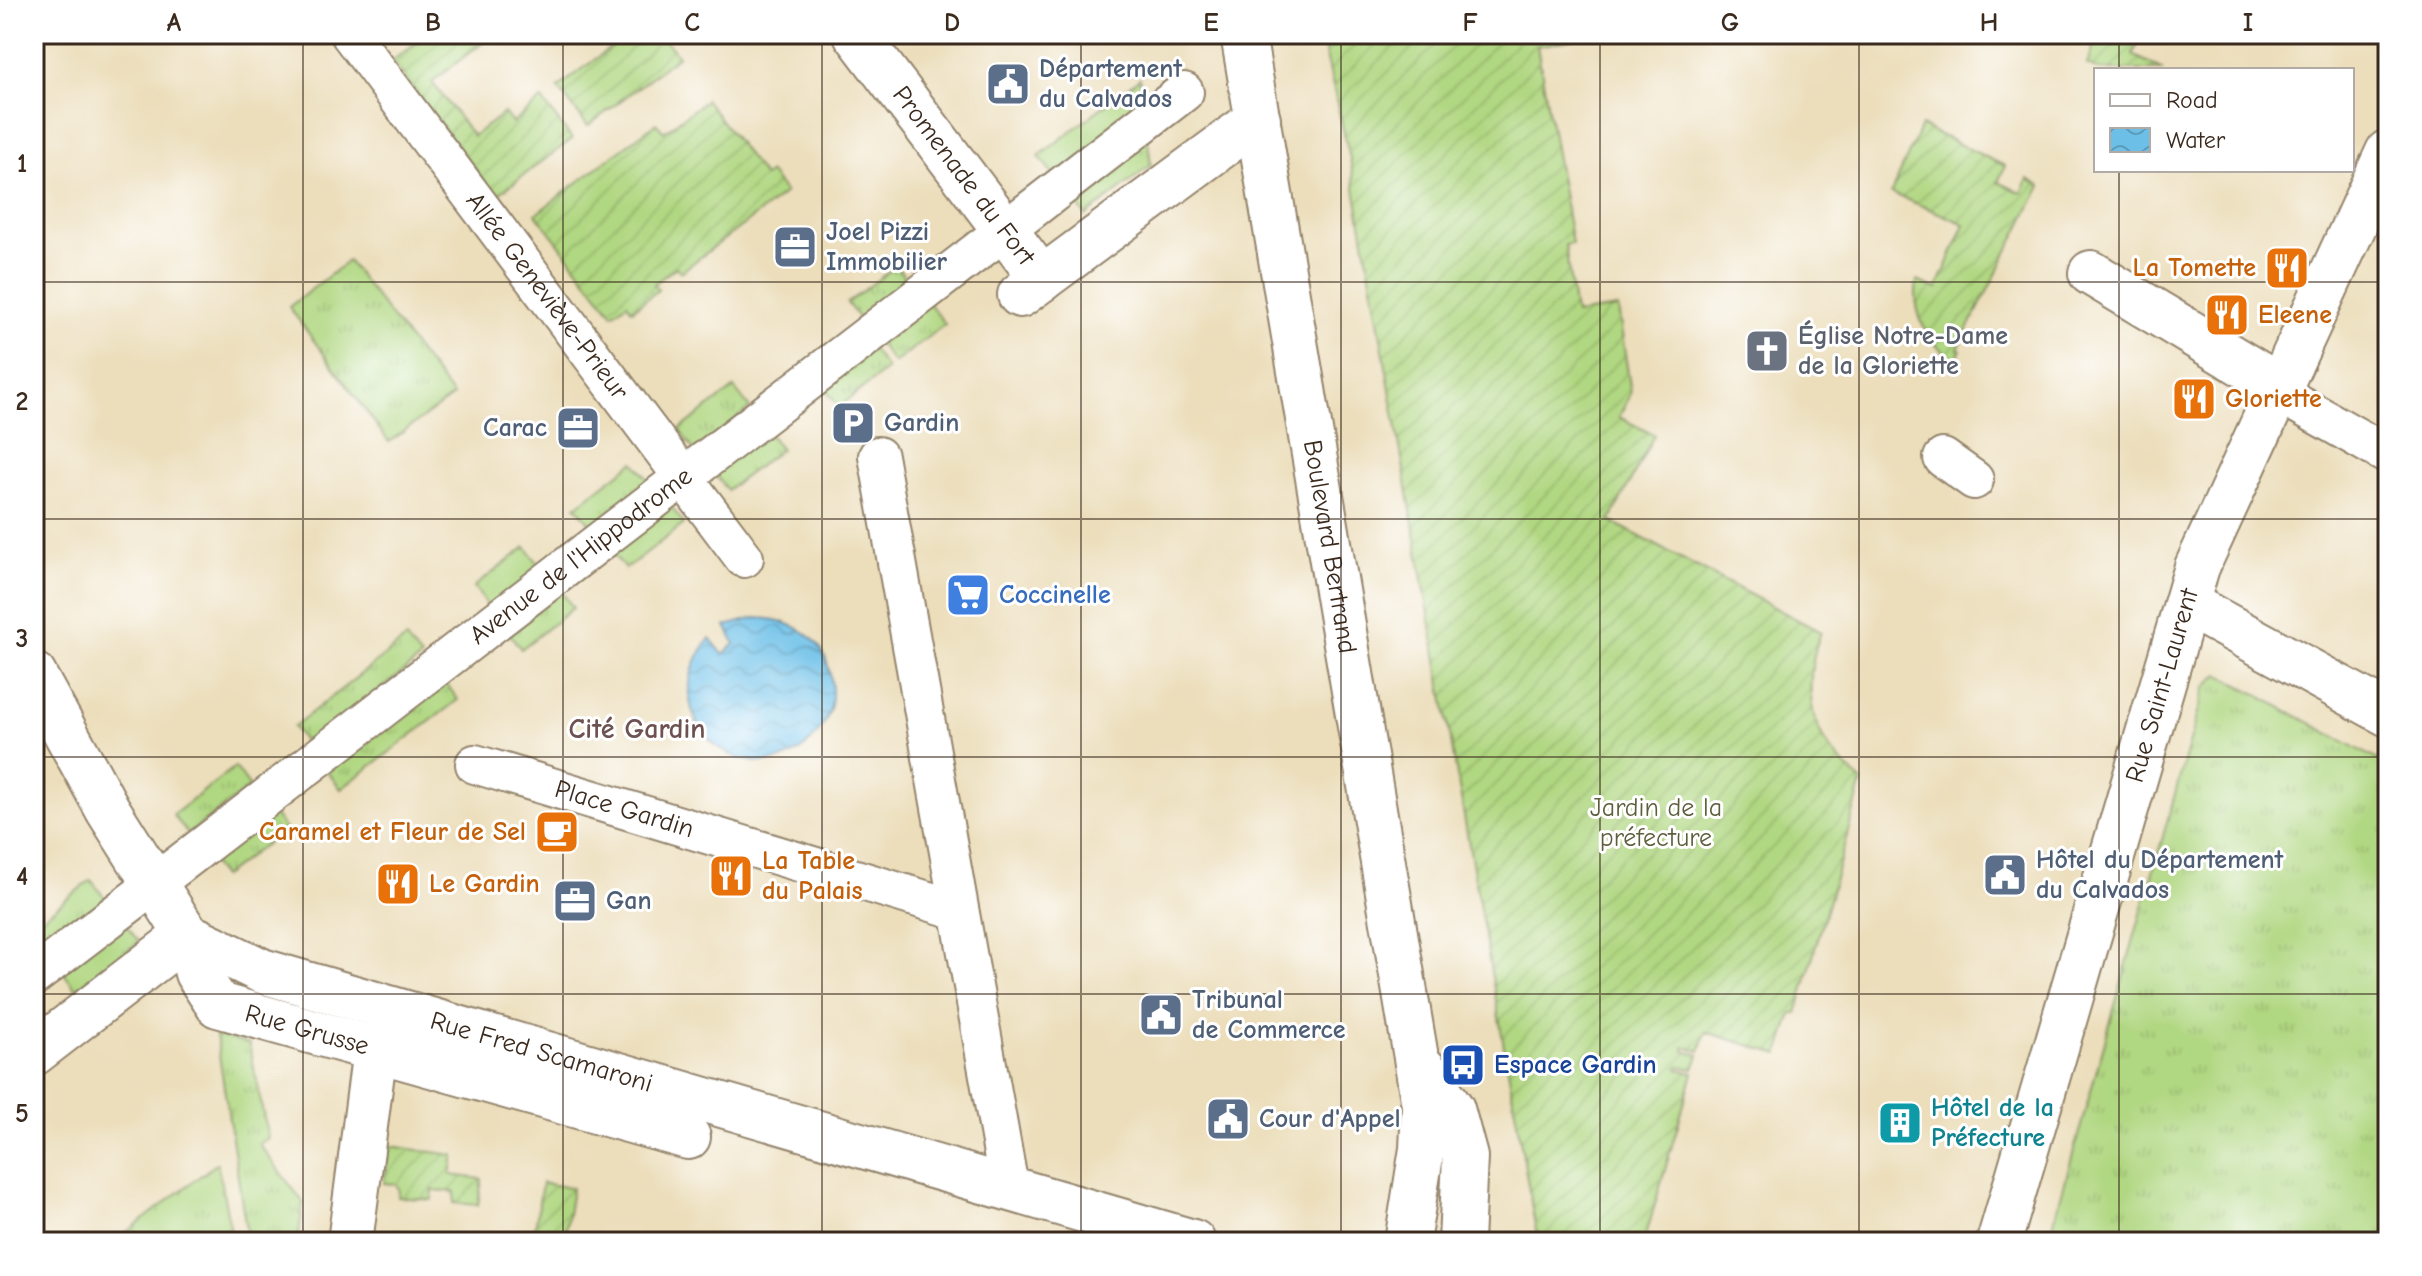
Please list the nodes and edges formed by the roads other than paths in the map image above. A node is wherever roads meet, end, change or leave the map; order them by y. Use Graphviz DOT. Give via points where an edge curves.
graph roads {
  1 [pos="350,34"];
  2 [pos="856,34"];
  3 [pos="1243,34"];
  4 [pos="1184,92"];
  5 [pos="1258,119"];
  6 [pos="2388,152"];
  7 [pos="2091,273"];
  8 [pos="2278,389"];
  9 [pos="2388,455"];
  10 [pos="878,456"];
  11 [pos="1943,458"];
  12 [pos="683,477"];
  13 [pos="1974,480"];
  14 [pos="744,558"];
  15 [pos="2187,604"];
  16 [pos="34,675"];
  17 [pos="2388,714"];
  18 [pos="475,764"];
  19 [pos="958,910"];
  20 [pos="187,935"];
  21 [pos="34,976"];
  22 [pos="375,1049"];
  23 [pos="34,1053"];
  24 [pos="1418,1060"];
  25 [pos="688,1137"];
  26 [pos="1009,1187"];
  27 [pos="350,1242"];
  28 [pos="1193,1242"];
  29 [pos="1407,1242"];
  30 [pos="1461,1242"];
  31 [pos="1999,1242"];
  1 -- 12 [label="street, Allée Geneviève-Prieur"];
  2 -- 5 [label="street, Promenade du Fort" via="1031,287"];
  3 -- 5 [label="street, Boulevard Bertrand"];
  4 -- 12 [label="street, Avenue de l'Hippodrome"];
  5 -- 24 [label="street, Boulevard Bertrand"];
  6 -- 8 [label="street, Rue Saint-Laurent"];
  7 -- 8 [label="street"];
  8 -- 9 [label="street"];
  8 -- 15 [label="street, Rue Saint-Laurent" via="2197,567"];
  10 -- 19 [label="street"];
  11 -- 13 [label="street"];
  12 -- 14 [label="street, Allée Geneviève-Prieur"];
  12 -- 21 [label="street, Avenue de l'Hippodrome"];
  15 -- 17 [label="street"];
  15 -- 31 [label="street, Rue Saint-Laurent"];
  16 -- 20 [label="street" via="108,810"];
  18 -- 19 [label="street, Place Gardin"];
  19 -- 26 [label="street"];
  20 -- 22 [label="street, Rue Grusse" via="197,973 218,1005"];
  20 -- 23 [label="street"];
  20 -- 26 [label="street, Rue Fred Scamaroni" via="262,971"];
  22 -- 25 [label="street"];
  22 -- 27 [label="street, Rue Grusse"];
  24 -- 29 [label="street, Boulevard Bertrand" via="1422,1149"];
  24 -- 30 [label="street, Boulevard Bertrand" via="1452,1109 1465,1157"];
  26 -- 28 [label="street, Rue Fred Scamaroni"];
}
